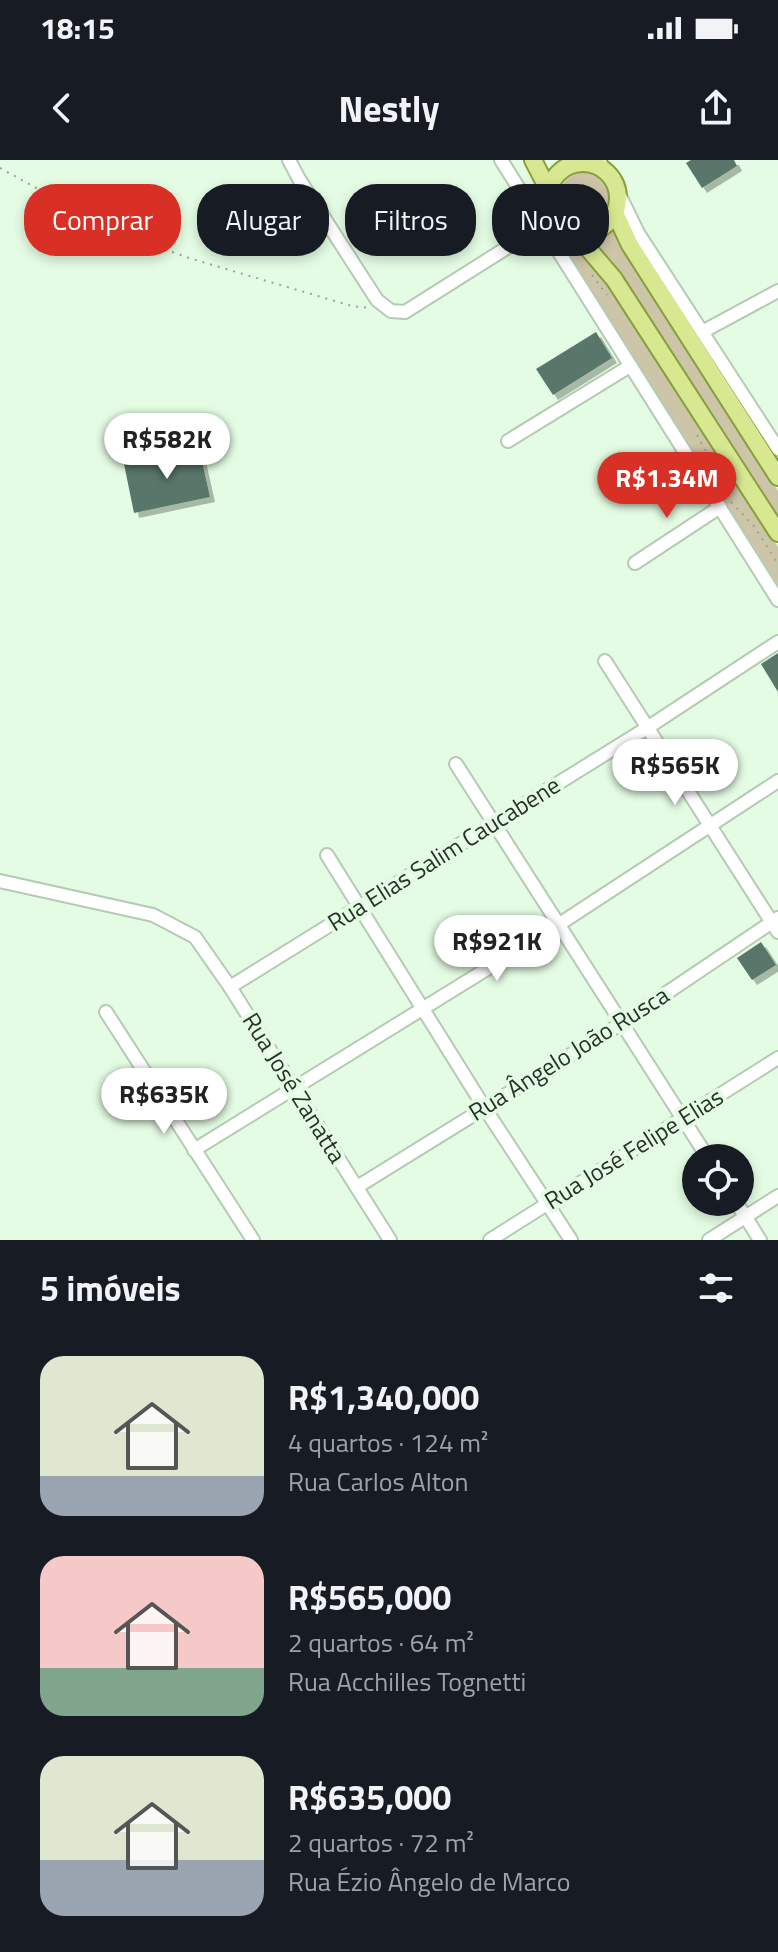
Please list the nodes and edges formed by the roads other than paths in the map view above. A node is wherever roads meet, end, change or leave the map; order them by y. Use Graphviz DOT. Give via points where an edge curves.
graph roads {
  1 [pos="289,160"];
  2 [pos="501,160"];
  3 [pos="533,160"];
  4 [pos="593,163"];
  5 [pos="519,184"];
  6 [pos="545,184"];
  7 [pos="552,184"];
  8 [pos="619,194"];
  9 [pos="615,213"];
  10 [pos="609,219"];
  11 [pos="494,256"];
  12 [pos="567,256"];
  13 [pos="594,256"];
  14 [pos="778,291"];
  15 [pos="702,332"];
  16 [pos="630,366"];
  17 [pos="508,441"];
  18 [pos="778,449"];
  19 [pos="778,477"];
  20 [pos="720,507"];
  21 [pos="778,533"];
  22 [pos="635,563"];
  23 [pos="778,600"];
  24 [pos="778,642"];
  25 [pos="605,661"];
  26 [pos="647,728"];
  27 [pos="456,764"];
  28 [pos="778,781"];
  29 [pos="493,823"];
  30 [pos="709,827"];
  31 [pos="327,855"];
  32 [pos="0,881"];
  33 [pos="359,907"];
  34 [pos="776,924"];
  35 [pos="558,925"];
  36 [pos="230,987"];
  37 [pos="422,1008"];
  38 [pos="106,1012"];
  39 [pos="622,1023"];
  40 [pos="778,1058"];
  41 [pos="293,1088"];
  42 [pos="484,1107"];
  43 [pos="682,1119"];
  44 [pos="699,1144"];
  45 [pos="194,1150"];
  46 [pos="357,1187"];
  47 [pos="778,1196"];
  48 [pos="548,1204"];
  49 [pos="745,1217"];
  50 [pos="253,1240"];
  51 [pos="390,1240"];
  52 [pos="490,1240"];
  53 [pos="571,1240"];
  54 [pos="709,1240"];
  55 [pos="760,1240"];
  1 -- 11 [label="street" via="377,300 391,311 405,312"];
  2 -- 5 [label="street"];
  3 -- 6 [label="main road"];
  4 -- 7 [label="main road" via="577,163 558,173"];
  4 -- 8 [label="main road" via="611,176"];
  8 -- 9 [label="main road"];
  8 -- 15 [label="street"];
  9 -- 10 [label="main road"];
  9 -- 19 [label="main road" via="630,245"];
  12 -- 16 [label="street"];
  13 -- 21 [label="main road"];
  14 -- 15 [label="street"];
  15 -- 18 [label="street"];
  16 -- 17 [label="street"];
  16 -- 20 [label="street"];
  20 -- 22 [label="street"];
  20 -- 23 [label="street"];
  24 -- 26 [label="street, Rua Elias Salim Caucabene"];
  25 -- 26 [label="street"];
  26 -- 29 [label="street, Rua Elias Salim Caucabene"];
  26 -- 30 [label="street"];
  27 -- 29 [label="street"];
  28 -- 30 [label="street"];
  29 -- 33 [label="street, Rua Elias Salim Caucabene"];
  29 -- 35 [label="street"];
  30 -- 34 [label="street"];
  30 -- 35 [label="street"];
  31 -- 33 [label="street"];
  32 -- 36 [label="street, Rua José Zanatta" via="153,915 195,937"];
  33 -- 36 [label="street, Rua Elias Salim Caucabene"];
  33 -- 37 [label="street"];
  34 -- 39 [label="street, Rua Ângelo João Rusca"];
  35 -- 37 [label="street"];
  35 -- 39 [label="street"];
  36 -- 41 [label="street, Rua José Zanatta"];
  37 -- 41 [label="street"];
  37 -- 42 [label="street"];
  38 -- 45 [label="street"];
  39 -- 42 [label="street, Rua Ângelo João Rusca"];
  39 -- 43 [label="street"];
  40 -- 43 [label="street, Rua José Felipe Elias"];
  41 -- 45 [label="street"];
  41 -- 46 [label="street, Rua José Zanatta"];
  42 -- 46 [label="street, Rua Ângelo João Rusca"];
  42 -- 48 [label="street"];
  43 -- 44 [label="street"];
  43 -- 48 [label="street, Rua José Felipe Elias"];
  45 -- 50 [label="street"];
  46 -- 51 [label="street, Rua José Zanatta"];
  47 -- 49 [label="street"];
  48 -- 52 [label="street, Rua José Felipe Elias"];
  48 -- 53 [label="street"];
  49 -- 54 [label="street"];
  49 -- 55 [label="street"];
}
